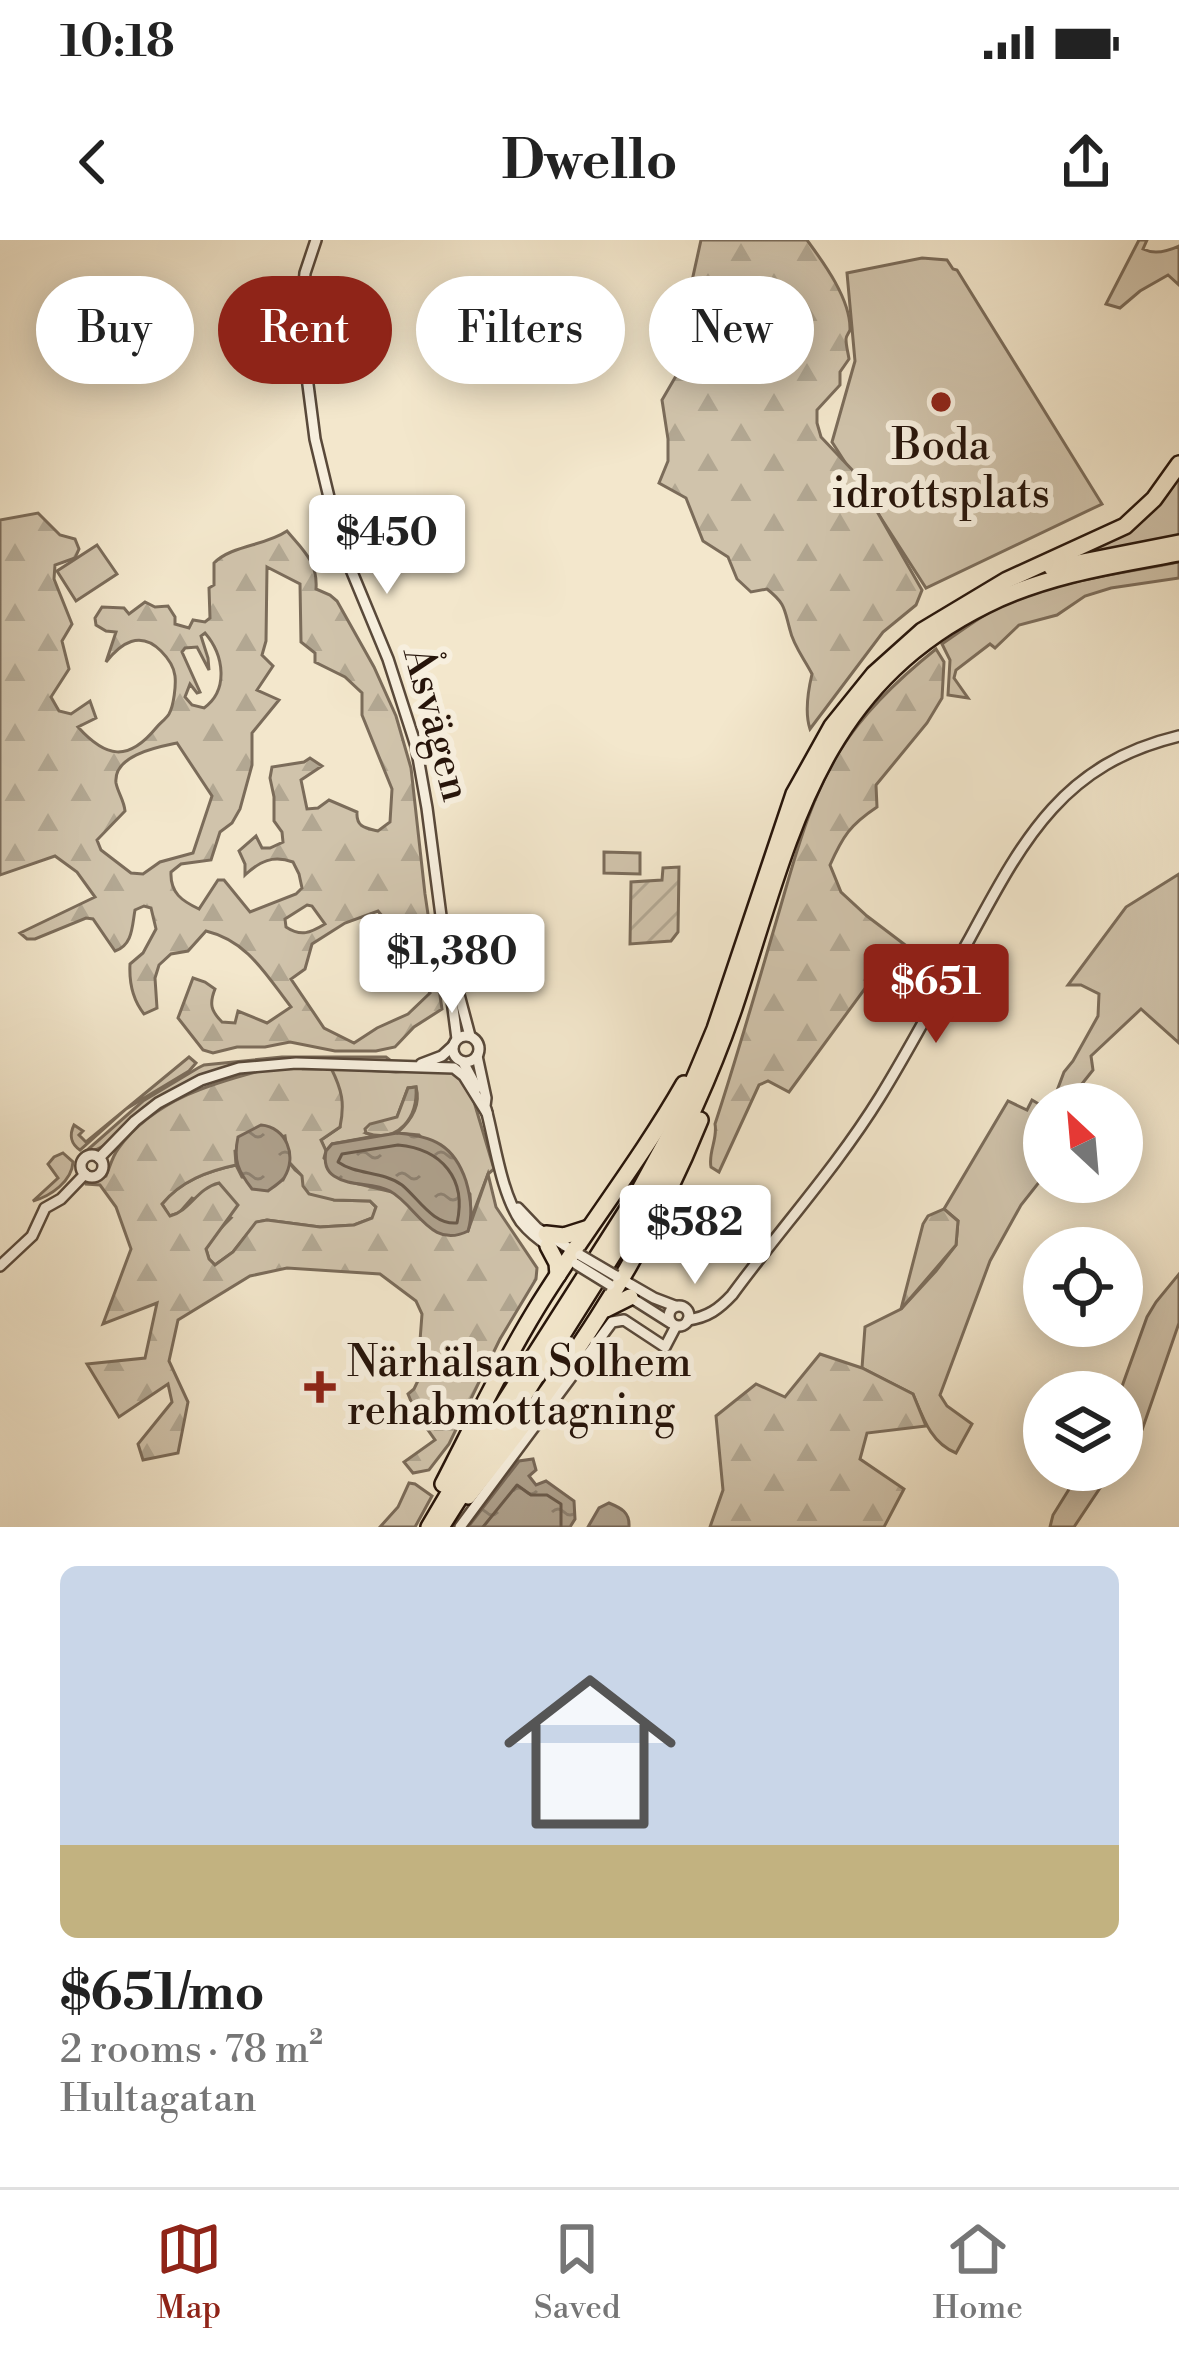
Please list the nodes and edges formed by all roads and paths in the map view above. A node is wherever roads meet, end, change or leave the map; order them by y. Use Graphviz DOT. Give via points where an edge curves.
graph roads {
  1 [pos="316,240"];
  2 [pos="1179,464"];
  3 [pos="1179,542"];
  4 [pos="1179,553"];
  5 [pos="982,595"];
  6 [pos="1179,736"];
  7 [pos="446,950"];
  8 [pos="733,1010"];
  9 [pos="715,1029"];
  10 [pos="470,1036"];
  11 [pos="455,1043"];
  12 [pos="477,1056"];
  13 [pos="461,1060"];
  14 [pos="422,1064"];
  15 [pos="407,1065"];
  16 [pos="486,1110"];
  17 [pos="591,1226"];
  18 [pos="547,1240"];
  19 [pos="575,1257"];
  20 [pos="0,1266"];
  21 [pos="558,1275"];
  22 [pos="623,1283"];
  23 [pos="675,1306"];
  24 [pos="688,1320"];
  25 [pos="674,1324"];
  26 [pos="425,1527"];
  27 [pos="442,1527"];
  28 [pos="460,1527"];
  1 -- 7 [label="street, Åsvägen" via="302,306 315,439 340,543 416,746"];
  2 -- 5 [label="highway" via="1125,526"];
  3 -- 5 [label="highway" via="1056,567"];
  4 -- 8 [label="highway" via="1087,570 987,604 882,681 840,733 795,819"];
  5 -- 9 [label="highway" via="894,654 849,701 807,766"];
  6 -- 24 [label="street" via="1111,761 1035,827 848,1146 732,1295"];
  7 -- 10 [label="street, Åsvägen"];
  7 -- 11 [label="street, Åsvägen"];
  8 -- 22 [label="highway" via="691,1143"];
  8 -- 27 [label="highway" via="648,1199"];
  9 -- 17 [label="highway"];
  9 -- 26 [label="highway" via="649,1173"];
  10 -- 11 [label="street"];
  10 -- 12 [label="street"];
  11 -- 13 [label="street"];
  11 -- 14 [label="street"];
  12 -- 13 [label="street"];
  12 -- 16 [label="street"];
  13 -- 14 [label="street"];
  13 -- 16 [label="street"];
  14 -- 15 [label="street"];
  15 -- 16 [label="street" via="457,1070"];
  15 -- 20 [label="street" via="276,1063 188,1087 152,1107 99,1158 101,1173 85,1174 45,1208 32,1235"];
  16 -- 18 [label="street" via="521,1222"];
  17 -- 18 [label="highway"];
  17 -- 19 [label="highway"];
  18 -- 19 [label="street"];
  18 -- 21 [label="highway"];
  19 -- 21 [label="highway"];
  19 -- 22 [label="street, bridge"];
  21 -- 26 [label="highway"];
  22 -- 23 [label="street"];
  22 -- 25 [label="street"];
  22 -- 27 [label="highway" via="620,1300"];
  23 -- 24 [label="street" via="685,1307"];
  23 -- 25 [label="street"];
  24 -- 25 [label="street"];
  25 -- 28 [label="street" via="665,1347 623,1320 612,1322"];
}
